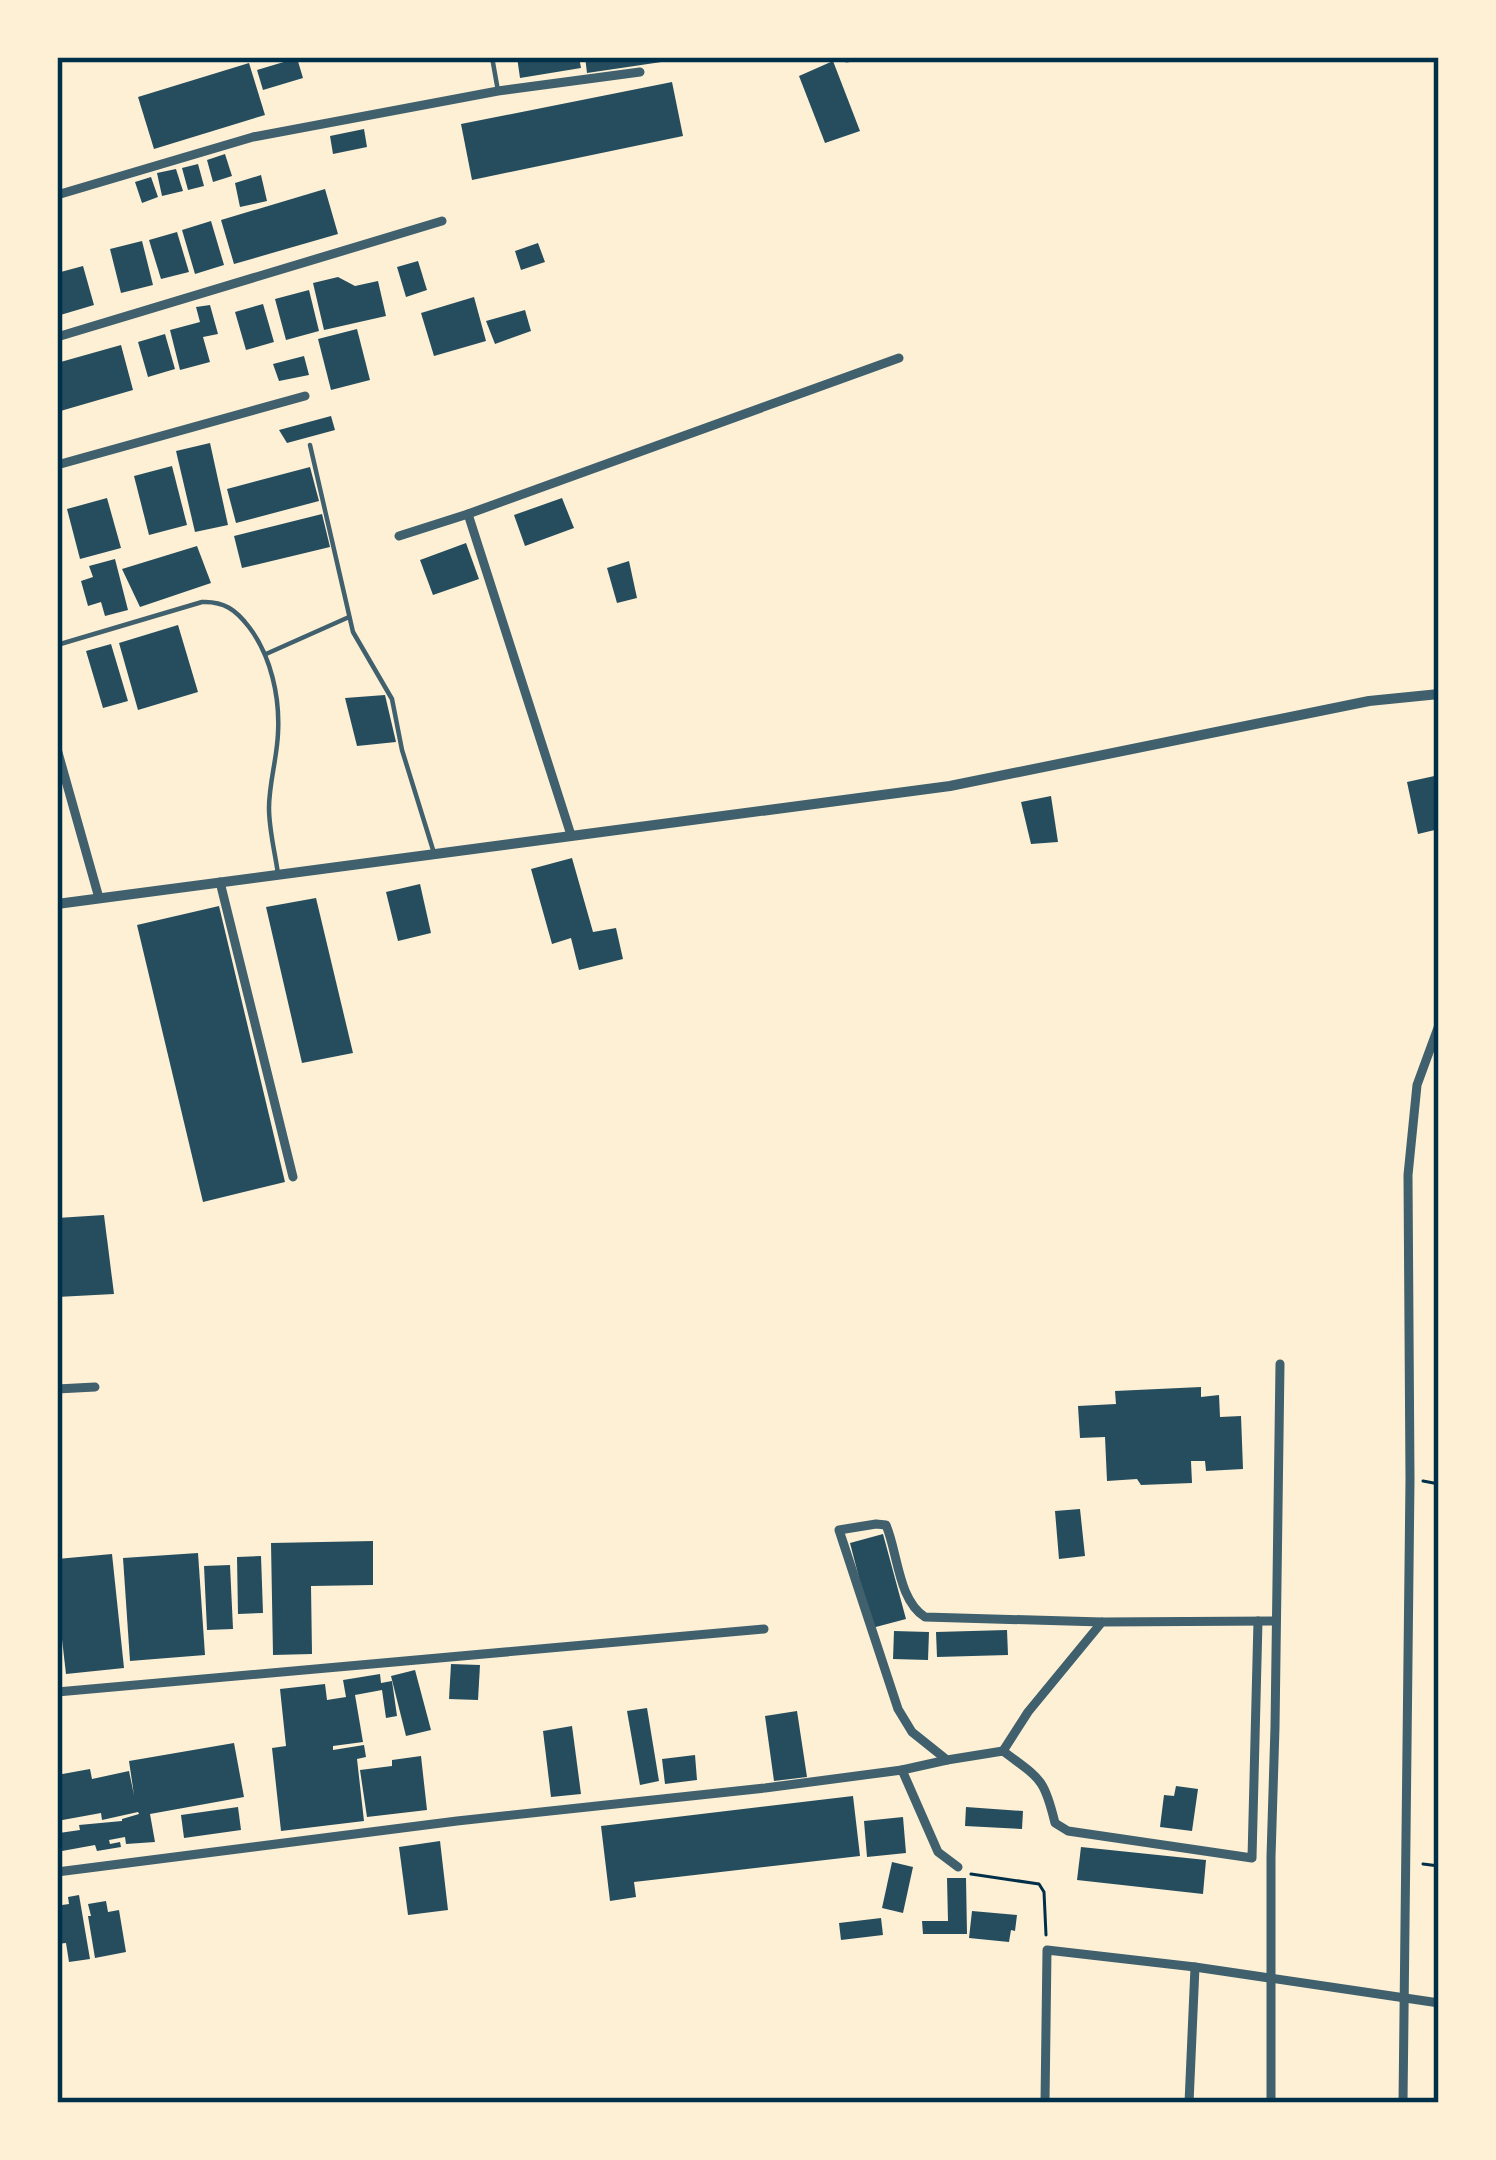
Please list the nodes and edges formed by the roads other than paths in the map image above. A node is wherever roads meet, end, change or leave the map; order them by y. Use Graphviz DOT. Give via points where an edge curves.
graph roads {
  1 [pos="492,57"];
  2 [pos="640,72"];
  3 [pos="498,91"];
  4 [pos="57,195"];
  5 [pos="442,221"];
  6 [pos="57,337"];
  7 [pos="899,358"];
  8 [pos="304,396"];
  9 [pos="310,445"];
  10 [pos="57,465"];
  11 [pos="468,514"];
  12 [pos="399,536"];
  13 [pos="350,617"];
  14 [pos="57,645"];
  15 [pos="266,654"];
  16 [pos="1439,694"];
  17 [pos="58,754"];
  18 [pos="571,835"];
  19 [pos="434,853"];
  20 [pos="279,874"];
  21 [pos="220,882"];
  22 [pos="99,898"];
  23 [pos="57,904"];
  24 [pos="1439,1025"];
  25 [pos="293,1177"];
  26 [pos="1280,1364"];
  27 [pos="95,1387"];
  28 [pos="57,1389"];
  29 [pos="1276,1621"];
  30 [pos="1102,1622"];
  31 [pos="1258,1622"];
  32 [pos="764,1629"];
  33 [pos="57,1692"];
  34 [pos="1004,1751"];
  35 [pos="946,1760"];
  36 [pos="902,1770"];
  37 [pos="958,1867"];
  38 [pos="57,1871"];
  39 [pos="1195,1967"];
  40 [pos="1272,1978"];
  41 [pos="1405,1998"];
  42 [pos="1439,2003"];
  43 [pos="1045,2103"];
  44 [pos="1189,2103"];
  45 [pos="1271,2103"];
  46 [pos="1403,2103"];
  1 -- 3 [label="lane"];
  2 -- 3 [label="street"];
  3 -- 4 [label="street" via="253,137"];
  5 -- 6 [label="street"];
  7 -- 11 [label="street"];
  8 -- 10 [label="street"];
  9 -- 13 [label="lane"];
  11 -- 12 [label="street"];
  11 -- 18 [label="street"];
  13 -- 15 [label="lane"];
  13 -- 19 [label="lane" via="392,699"];
  14 -- 15 [label="lane" via="216,601 241,616"];
  15 -- 20 [label="lane" via="278,730 269,809"];
  16 -- 18 [label="street" via="1369,701 950,786"];
  17 -- 22 [label="street"];
  18 -- 19 [label="street"];
  19 -- 20 [label="street"];
  20 -- 21 [label="street"];
  21 -- 22 [label="street"];
  21 -- 25 [label="street"];
  22 -- 23 [label="street"];
  24 -- 41 [label="street" via="1417,1085 1408,1175"];
  26 -- 29 [label="street"];
  27 -- 28 [label="street"];
  29 -- 31 [label="street"];
  29 -- 40 [label="street"];
  30 -- 31 [label="street"];
  30 -- 34 [label="street"];
  30 -- 35 [label="street" via="925,1617 908,1598 886,1526 839,1530 898,1709"];
  31 -- 34 [label="street" via="1252,1858 1060,1827 1040,1780"];
  32 -- 33 [label="street"];
  34 -- 35 [label="street"];
  35 -- 36 [label="street"];
  36 -- 37 [label="street" via="938,1852"];
  36 -- 38 [label="street"];
  39 -- 40 [label="street"];
  39 -- 43 [label="street" via="1047,1950"];
  39 -- 44 [label="street"];
  40 -- 41 [label="street"];
  40 -- 45 [label="street"];
  41 -- 42 [label="street"];
  41 -- 46 [label="street"];
}
